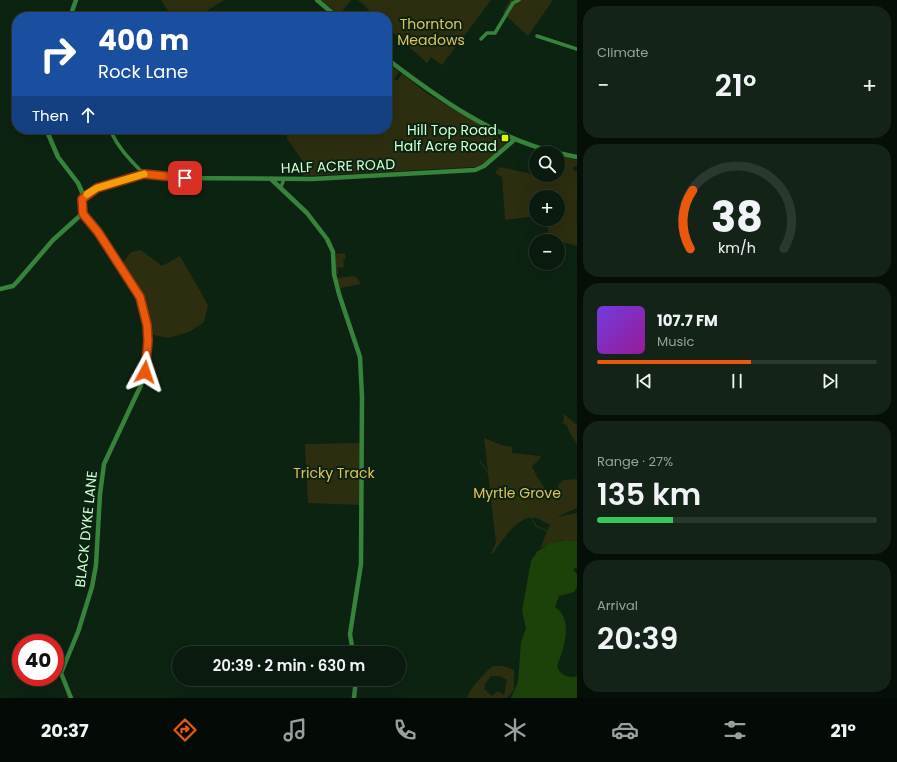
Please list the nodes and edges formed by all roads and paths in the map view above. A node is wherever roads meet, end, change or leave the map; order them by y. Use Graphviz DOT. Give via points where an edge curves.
graph roads {
  1 [pos="76,0"];
  2 [pos="317,0"];
  3 [pos="519,0"];
  4 [pos="72,12"];
  5 [pos="331,12"];
  6 [pos="537,36"];
  7 [pos="481,40"];
  8 [pos="577,49"];
  9 [pos="392,62"];
  10 [pos="48,134"];
  11 [pos="112,134"];
  12 [pos="514,140"];
  13 [pos="534,146"];
  14 [pos="565,154"];
  15 [pos="577,157"];
  16 [pos="144,174"];
  17 [pos="271,179"];
  18 [pos="284,179"];
  19 [pos="281,187"];
  20 [pos="82,199"];
  21 [pos="83,214"];
  22 [pos="0,289"];
  23 [pos="352,646"];
  24 [pos="355,686"];
  25 [pos="71,698"];
  26 [pos="354,698"];
  1 -- 4 [label="street"];
  2 -- 5 [label="street"];
  3 -- 7 [label="street" via="513,3 495,33 487,33"];
  6 -- 8 [label="street"];
  9 -- 12 [label="street" via="462,111"];
  10 -- 20 [label="street" via="58,157 78,183"];
  11 -- 16 [label="street" via="129,159"];
  12 -- 13 [label="street"];
  12 -- 18 [label="street, HALF ACRE ROAD" via="484,166 475,170"];
  14 -- 15 [label="street"];
  16 -- 17 [label="street, HALF ACRE ROAD" via="172,178"];
  16 -- 20 [label="street" via="97,188"];
  17 -- 18 [label="street, HALF ACRE ROAD"];
  17 -- 19 [label="street"];
  18 -- 19 [label="street"];
  19 -- 23 [label="street" via="313,220 331,246 336,284 361,361 361,564 350,634"];
  20 -- 21 [label="street"];
  21 -- 22 [label="street" via="53,240 17,282"];
  21 -- 25 [label="street, BLACK DYKE LANE" via="98,232 140,297 145,313 148,341 142,385 104,464 92,587 78,632 61,673"];
  24 -- 26 [label="street"];
}
